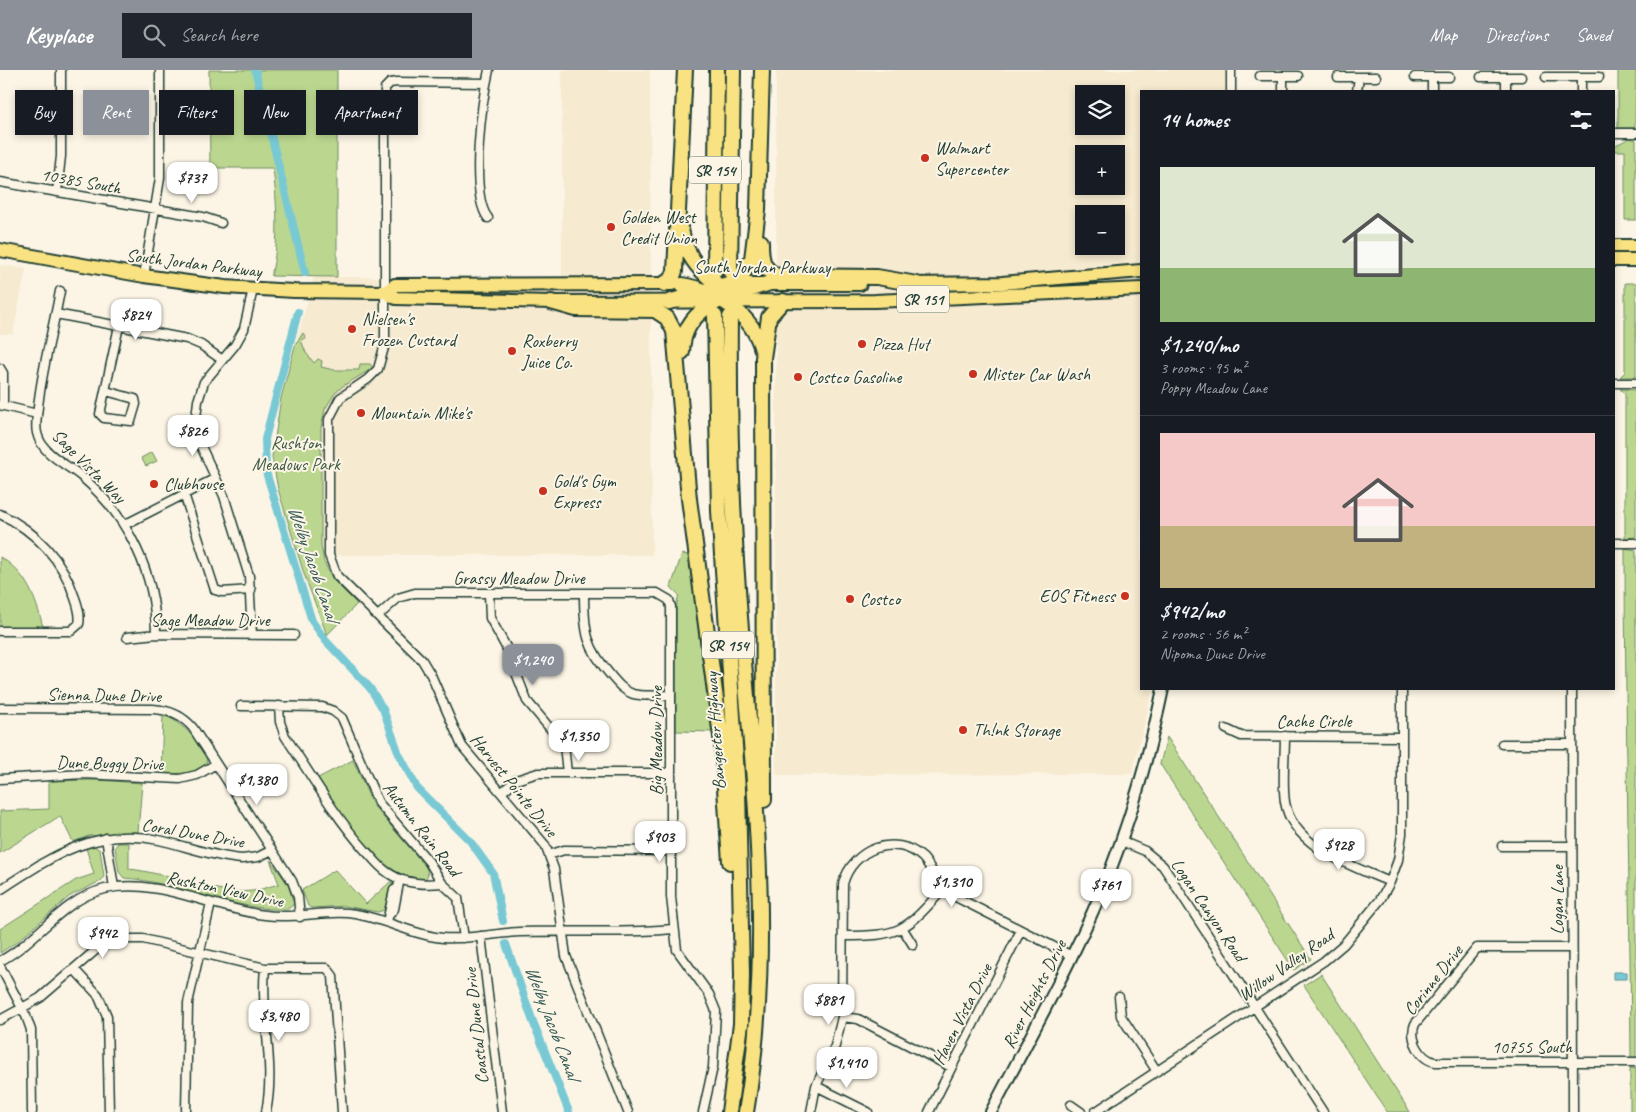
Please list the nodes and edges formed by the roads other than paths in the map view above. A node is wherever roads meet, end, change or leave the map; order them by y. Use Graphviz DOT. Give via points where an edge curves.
graph roads {
  1 [pos="61,70"];
  2 [pos="160,70"];
  3 [pos="489,70"];
  4 [pos="685,70"];
  5 [pos="717,70"];
  6 [pos="733,70"];
  7 [pos="762,70"];
  8 [pos="1231,70"];
  9 [pos="1260,76"];
  10 [pos="1283,76"];
  11 [pos="1298,76"];
  12 [pos="1338,77"];
  13 [pos="1359,77"];
  14 [pos="1376,77"];
  15 [pos="1415,77"];
  16 [pos="1432,77"];
  17 [pos="1449,77"];
  18 [pos="1481,77"];
  19 [pos="1506,77"];
  20 [pos="1522,77"];
  21 [pos="1546,77"];
  22 [pos="1581,77"];
  23 [pos="1599,77"];
  24 [pos="486,83"];
  25 [pos="1231,90"];
  26 [pos="1283,90"];
  27 [pos="1357,90"];
  28 [pos="1432,90"];
  29 [pos="1506,90"];
  30 [pos="1581,90"];
  31 [pos="1615,133"];
  32 [pos="1636,133"];
  33 [pos="0,182"];
  34 [pos="57,192"];
  35 [pos="156,210"];
  36 [pos="758,210"];
  37 [pos="488,218"];
  38 [pos="679,220"];
  39 [pos="221,222"];
  40 [pos="1615,246"];
  41 [pos="1636,246"];
  42 [pos="0,250"];
  43 [pos="1615,260"];
  44 [pos="1636,260"];
  45 [pos="1140,271"];
  46 [pos="144,276"];
  47 [pos="664,284"];
  48 [pos="770,284"];
  49 [pos="917,284"];
  50 [pos="682,285"];
  51 [pos="253,289"];
  52 [pos="1140,289"];
  53 [pos="723,290"];
  54 [pos="60,291"];
  55 [pos="385,292"];
  56 [pos="783,301"];
  57 [pos="551,302"];
  58 [pos="669,302"];
  59 [pos="56,314"];
  60 [pos="716,316"];
  61 [pos="730,317"];
  62 [pos="119,326"];
  63 [pos="763,358"];
  64 [pos="221,360"];
  65 [pos="0,368"];
  66 [pos="1615,383"];
  67 [pos="1636,383"];
  68 [pos="106,391"];
  69 [pos="681,391"];
  70 [pos="1,406"];
  71 [pos="37,414"];
  72 [pos="216,478"];
  73 [pos="184,494"];
  74 [pos="0,514"];
  75 [pos="124,525"];
  76 [pos="1615,543"];
  77 [pos="1636,543"];
  78 [pos="251,590"];
  79 [pos="489,593"];
  80 [pos="584,593"];
  81 [pos="667,597"];
  82 [pos="378,616"];
  83 [pos="0,631"];
  84 [pos="156,634"];
  85 [pos="252,635"];
  86 [pos="294,635"];
  87 [pos="127,637"];
  88 [pos="1163,690"];
  89 [pos="1402,690"];
  90 [pos="1572,690"];
  91 [pos="671,695"];
  92 [pos="240,706"];
  93 [pos="279,706"];
  94 [pos="0,708"];
  95 [pos="1226,729"];
  96 [pos="1285,736"];
  97 [pos="1402,737"];
  98 [pos="1502,744"];
  99 [pos="1572,744"];
  100 [pos="216,764"];
  101 [pos="567,773"];
  102 [pos="671,773"];
  103 [pos="0,779"];
  104 [pos="502,792"];
  105 [pos="106,838"];
  106 [pos="1121,841"];
  107 [pos="1502,846"];
  108 [pos="1572,846"];
  109 [pos="272,850"];
  110 [pos="671,851"];
  111 [pos="549,855"];
  112 [pos="401,879"];
  113 [pos="1390,882"];
  114 [pos="442,883"];
  115 [pos="114,887"];
  116 [pos="943,889"];
  117 [pos="0,890"];
  118 [pos="210,903"];
  119 [pos="300,917"];
  120 [pos="387,922"];
  121 [pos="674,929"];
  122 [pos="903,929"];
  123 [pos="1022,930"];
  124 [pos="562,931"];
  125 [pos="481,936"];
  126 [pos="842,936"];
  127 [pos="464,938"];
  128 [pos="759,938"];
  129 [pos="913,945"];
  130 [pos="1572,948"];
  131 [pos="199,952"];
  132 [pos="1072,956"];
  133 [pos="0,961"];
  134 [pos="0,966"];
  135 [pos="265,968"];
  136 [pos="74,969"];
  137 [pos="742,974"];
  138 [pos="1119,997"];
  139 [pos="1255,1006"];
  140 [pos="22,1009"];
  141 [pos="842,1017"];
  142 [pos="0,1020"];
  143 [pos="1429,1060"];
  144 [pos="1572,1062"];
  145 [pos="1636,1062"];
  146 [pos="952,1067"];
  147 [pos="1156,1070"];
  148 [pos="816,1086"];
  149 [pos="1071,1105"];
  150 [pos="32,1112"];
  151 [pos="110,1112"];
  152 [pos="186,1112"];
  153 [pos="266,1112"];
  154 [pos="342,1112"];
  155 [pos="502,1112"];
  156 [pos="628,1112"];
  157 [pos="703,1112"];
  158 [pos="729,1112"];
  159 [pos="746,1112"];
  160 [pos="811,1112"];
  161 [pos="868,1112"];
  162 [pos="929,1112"];
  163 [pos="991,1112"];
  164 [pos="1081,1112"];
  165 [pos="1095,1112"];
  166 [pos="1323,1112"];
  167 [pos="1572,1112"];
  1 -- 34 [label="street" via="61,163"];
  2 -- 35 [label="street" via="160,173"];
  3 -- 24 [label="street"];
  4 -- 38 [label="highway"];
  5 -- 53 [label="highway, SR 154"];
  6 -- 53 [label="highway, SR 154"];
  7 -- 36 [label="highway"];
  8 -- 25 [label="street"];
  9 -- 10 [label="street"];
  10 -- 11 [label="street"];
  10 -- 26 [label="street"];
  12 -- 13 [label="street"];
  13 -- 14 [label="street"];
  13 -- 27 [label="street"];
  15 -- 16 [label="street"];
  16 -- 17 [label="street"];
  16 -- 28 [label="street"];
  18 -- 19 [label="street"];
  19 -- 20 [label="street"];
  19 -- 29 [label="street"];
  21 -- 22 [label="street"];
  22 -- 23 [label="street"];
  22 -- 30 [label="street"];
  24 -- 37 [label="street" via="480,130 480,200"];
  24 -- 55 [label="street, Harvest Pointe Drive" via="397,82 385,88"];
  31 -- 32 [label="street"];
  33 -- 34 [label="street, 10385 South"];
  34 -- 35 [label="street, 10385 South"];
  35 -- 39 [label="street, 10385 South"];
  35 -- 46 [label="street"];
  36 -- 49 [label="highway" via="762,260 767,270 776,276 877,277"];
  36 -- 53 [label="highway" via="752,260 742,275"];
  38 -- 47 [label="highway" via="675,274"];
  38 -- 53 [label="highway" via="690,257 699,270"];
  40 -- 41 [label="main road"];
  42 -- 46 [label="main road, South Jordan Parkway"];
  43 -- 44 [label="main road"];
  45 -- 49 [label="main road, South Jordan Parkway / SR 151" via="1002,283"];
  46 -- 51 [label="main road, South Jordan Parkway"];
  47 -- 50 [label="main road, South Jordan Parkway"];
  47 -- 55 [label="main road, South Jordan Parkway" via="395,285"];
  48 -- 49 [label="main road, South Jordan Parkway / SR 151"];
  48 -- 53 [label="highway"];
  50 -- 53 [label="highway"];
  51 -- 55 [label="main road, South Jordan Parkway"];
  51 -- 64 [label="street" via="244,329 235,346"];
  52 -- 56 [label="main road, South Jordan Parkway / SR 151" via="894,300"];
  53 -- 56 [label="main road, South Jordan Parkway / SR 151"];
  53 -- 58 [label="highway"];
  53 -- 63 [label="highway" via="758,337"];
  53 -- 69 [label="highway" via="696,315 686,332"];
  54 -- 59 [label="street, Sage Vista Way"];
  55 -- 57 [label="main road, South Jordan Parkway" via="396,298"];
  55 -- 82 [label="street, Harvest Pointe Drive" via="386,344 381,363 372,376 340,398 330,413 328,431 330,561 338,576"];
  56 -- 63 [label="highway" via="768,321"];
  57 -- 58 [label="main road, South Jordan Parkway"];
  57 -- 69 [label="highway" via="576,309 649,309 661,312 670,321 675,334"];
  59 -- 62 [label="street"];
  59 -- 71 [label="street, Sage Vista Way" via="42,373"];
  60 -- 137 [label="highway, Bangerter Highway / SR 154" via="719,511 738,790"];
  61 -- 128 [label="highway, Bangerter Highway / SR 154" via="733,499 756,808"];
  62 -- 64 [label="street" via="192,341"];
  62 -- 68 [label="street"];
  63 -- 128 [label="highway" via="764,799"];
  64 -- 72 [label="street" via="204,382 196,418 199,442"];
  65 -- 70 [label="street" via="3,373"];
  66 -- 67 [label="street"];
  68 -- 68 [label="street" via="135,399 131,421 101,416"];
  69 -- 137 [label="highway" via="689,499 722,744"];
  70 -- 71 [label="street"];
  71 -- 75 [label="street, Sage Vista Way" via="37,434 45,449 90,484"];
  72 -- 73 [label="street"];
  72 -- 78 [label="street"];
  73 -- 75 [label="street"];
  73 -- 78 [label="street" via="215,590"];
  74 -- 83 [label="street" via="27,530 55,558 69,581 80,618 79,624 71,631"];
  75 -- 84 [label="street, Sage Vista Way" via="149,580"];
  76 -- 77 [label="street"];
  78 -- 85 [label="street"];
  79 -- 80 [label="street, Grassy Meadow Drive"];
  79 -- 82 [label="street, Grassy Meadow Drive" via="407,594"];
  79 -- 101 [label="street" via="490,618 506,647 527,701 562,742"];
  80 -- 81 [label="street, Grassy Meadow Drive" via="657,593"];
  80 -- 91 [label="street" via="586,635 599,662 629,693"];
  81 -- 91 [label="street, Big Meadow Drive" via="671,607"];
  82 -- 104 [label="street, Harvest Pointe Drive" via="427,668 458,740"];
  84 -- 85 [label="street, Sage Meadow Drive"];
  84 -- 87 [label="street, Sage Meadow Drive"];
  85 -- 86 [label="street, Sage Meadow Drive"];
  88 -- 106 [label="street, River Heights Drive"];
  89 -- 97 [label="street, Willow Valley Road"];
  90 -- 99 [label="street, Logan Lane"];
  91 -- 102 [label="street, Big Meadow Drive"];
  92 -- 93 [label="street, Autumn Rain Road"];
  93 -- 112 [label="street" via="283,731 342,824 382,868"];
  93 -- 114 [label="street, Autumn Rain Road" via="322,707 342,718 374,797 429,862"];
  94 -- 100 [label="street, Sienna Dune Drive" via="166,710 190,724"];
  95 -- 96 [label="street, Cache Circle" via="1241,736"];
  96 -- 97 [label="street, Cache Circle"];
  96 -- 113 [label="street" via="1284,796 1295,827 1320,849"];
  97 -- 113 [label="street, Willow Valley Road" via="1402,834"];
  98 -- 99 [label="street"];
  99 -- 108 [label="street, Logan Lane"];
  100 -- 103 [label="street, Dune Buggy Drive" via="197,775 180,779 84,774"];
  100 -- 109 [label="street, Sienna Dune Drive"];
  101 -- 102 [label="street"];
  101 -- 104 [label="street" via="526,776"];
  102 -- 110 [label="street, Big Meadow Drive"];
  104 -- 111 [label="street, Harvest Pointe Drive" via="540,837"];
  105 -- 109 [label="street, Coral Dune Drive" via="159,840 242,859 258,857"];
  105 -- 115 [label="street"];
  105 -- 117 [label="street, Coral Dune Drive" via="58,853"];
  106 -- 132 [label="street, River Heights Drive"];
  106 -- 139 [label="street, Logan Canyon Road" via="1145,851 1163,866"];
  107 -- 108 [label="street"];
  108 -- 130 [label="street, Logan Lane"];
  109 -- 119 [label="street, Sienna Dune Drive" via="297,891"];
  110 -- 111 [label="street" via="564,850"];
  110 -- 121 [label="street, Big Meadow Drive"];
  111 -- 124 [label="street, Harvest Pointe Drive"];
  112 -- 114 [label="street" via="424,885"];
  112 -- 120 [label="street" via="394,890"];
  113 -- 139 [label="street, Willow Valley Road" via="1376,905 1338,950"];
  114 -- 127 [label="street, Autumn Rain Road" via="458,898"];
  115 -- 118 [label="street, Rushton View Drive" via="148,888"];
  115 -- 133 [label="street, Rushton View Drive" via="71,904"];
  116 -- 122 [label="street"];
  116 -- 123 [label="street"];
  116 -- 126 [label="street" via="926,862 910,850 890,845 871,849 855,860 846,875 842,894"];
  118 -- 119 [label="street, Rushton View Drive" via="263,915"];
  118 -- 131 [label="street"];
  119 -- 120 [label="street, Rushton View Drive" via="348,913"];
  120 -- 127 [label="street, Rushton View Drive" via="433,936"];
  121 -- 124 [label="street, Rushton View Drive"];
  121 -- 157 [label="street, Big Meadow Drive" via="678,953 694,970 716,1012 712,1067"];
  122 -- 126 [label="street" via="883,936"];
  122 -- 129 [label="street"];
  123 -- 132 [label="street"];
  123 -- 146 [label="street, Haven Vista Drive"];
  124 -- 125 [label="street, Rushton View Drive"];
  124 -- 156 [label="street, Harvest Pointe Drive" via="568,961"];
  125 -- 127 [label="street, Rushton View Drive"];
  125 -- 155 [label="street, Coastal Dune Drive"];
  126 -- 141 [label="street"];
  128 -- 159 [label="highway, Bangerter Highway / SR 154" via="757,1032"];
  130 -- 143 [label="street, Corinne Drive" via="1477,948 1414,1026 1414,1039"];
  130 -- 144 [label="street, Logan Lane"];
  131 -- 135 [label="street"];
  131 -- 136 [label="street" via="127,938 104,945"];
  131 -- 152 [label="street" via="188,1003"];
  132 -- 163 [label="street, River Heights Drive"];
  134 -- 140 [label="street"];
  135 -- 153 [label="street" via="270,1079"];
  135 -- 154 [label="street" via="330,970"];
  136 -- 140 [label="street"];
  136 -- 151 [label="street" via="98,995 108,1016"];
  137 -- 158 [label="highway, Bangerter Highway / SR 154" via="741,1024"];
  138 -- 147 [label="street" via="1121,1016"];
  139 -- 147 [label="street, Willow Valley Road"];
  139 -- 166 [label="street, Logan Canyon Road"];
  140 -- 142 [label="street"];
  140 -- 150 [label="street" via="32,1037"];
  141 -- 146 [label="street" via="858,1019"];
  141 -- 148 [label="street" via="835,1046"];
  143 -- 144 [label="street, 10755 South"];
  144 -- 145 [label="street, 10755 South"];
  144 -- 167 [label="street, Logan Lane"];
  146 -- 162 [label="street, Haven Vista Drive"];
  147 -- 165 [label="street, Willow Valley Road"];
  148 -- 160 [label="street"];
  148 -- 161 [label="street"];
  149 -- 164 [label="street"];
}
